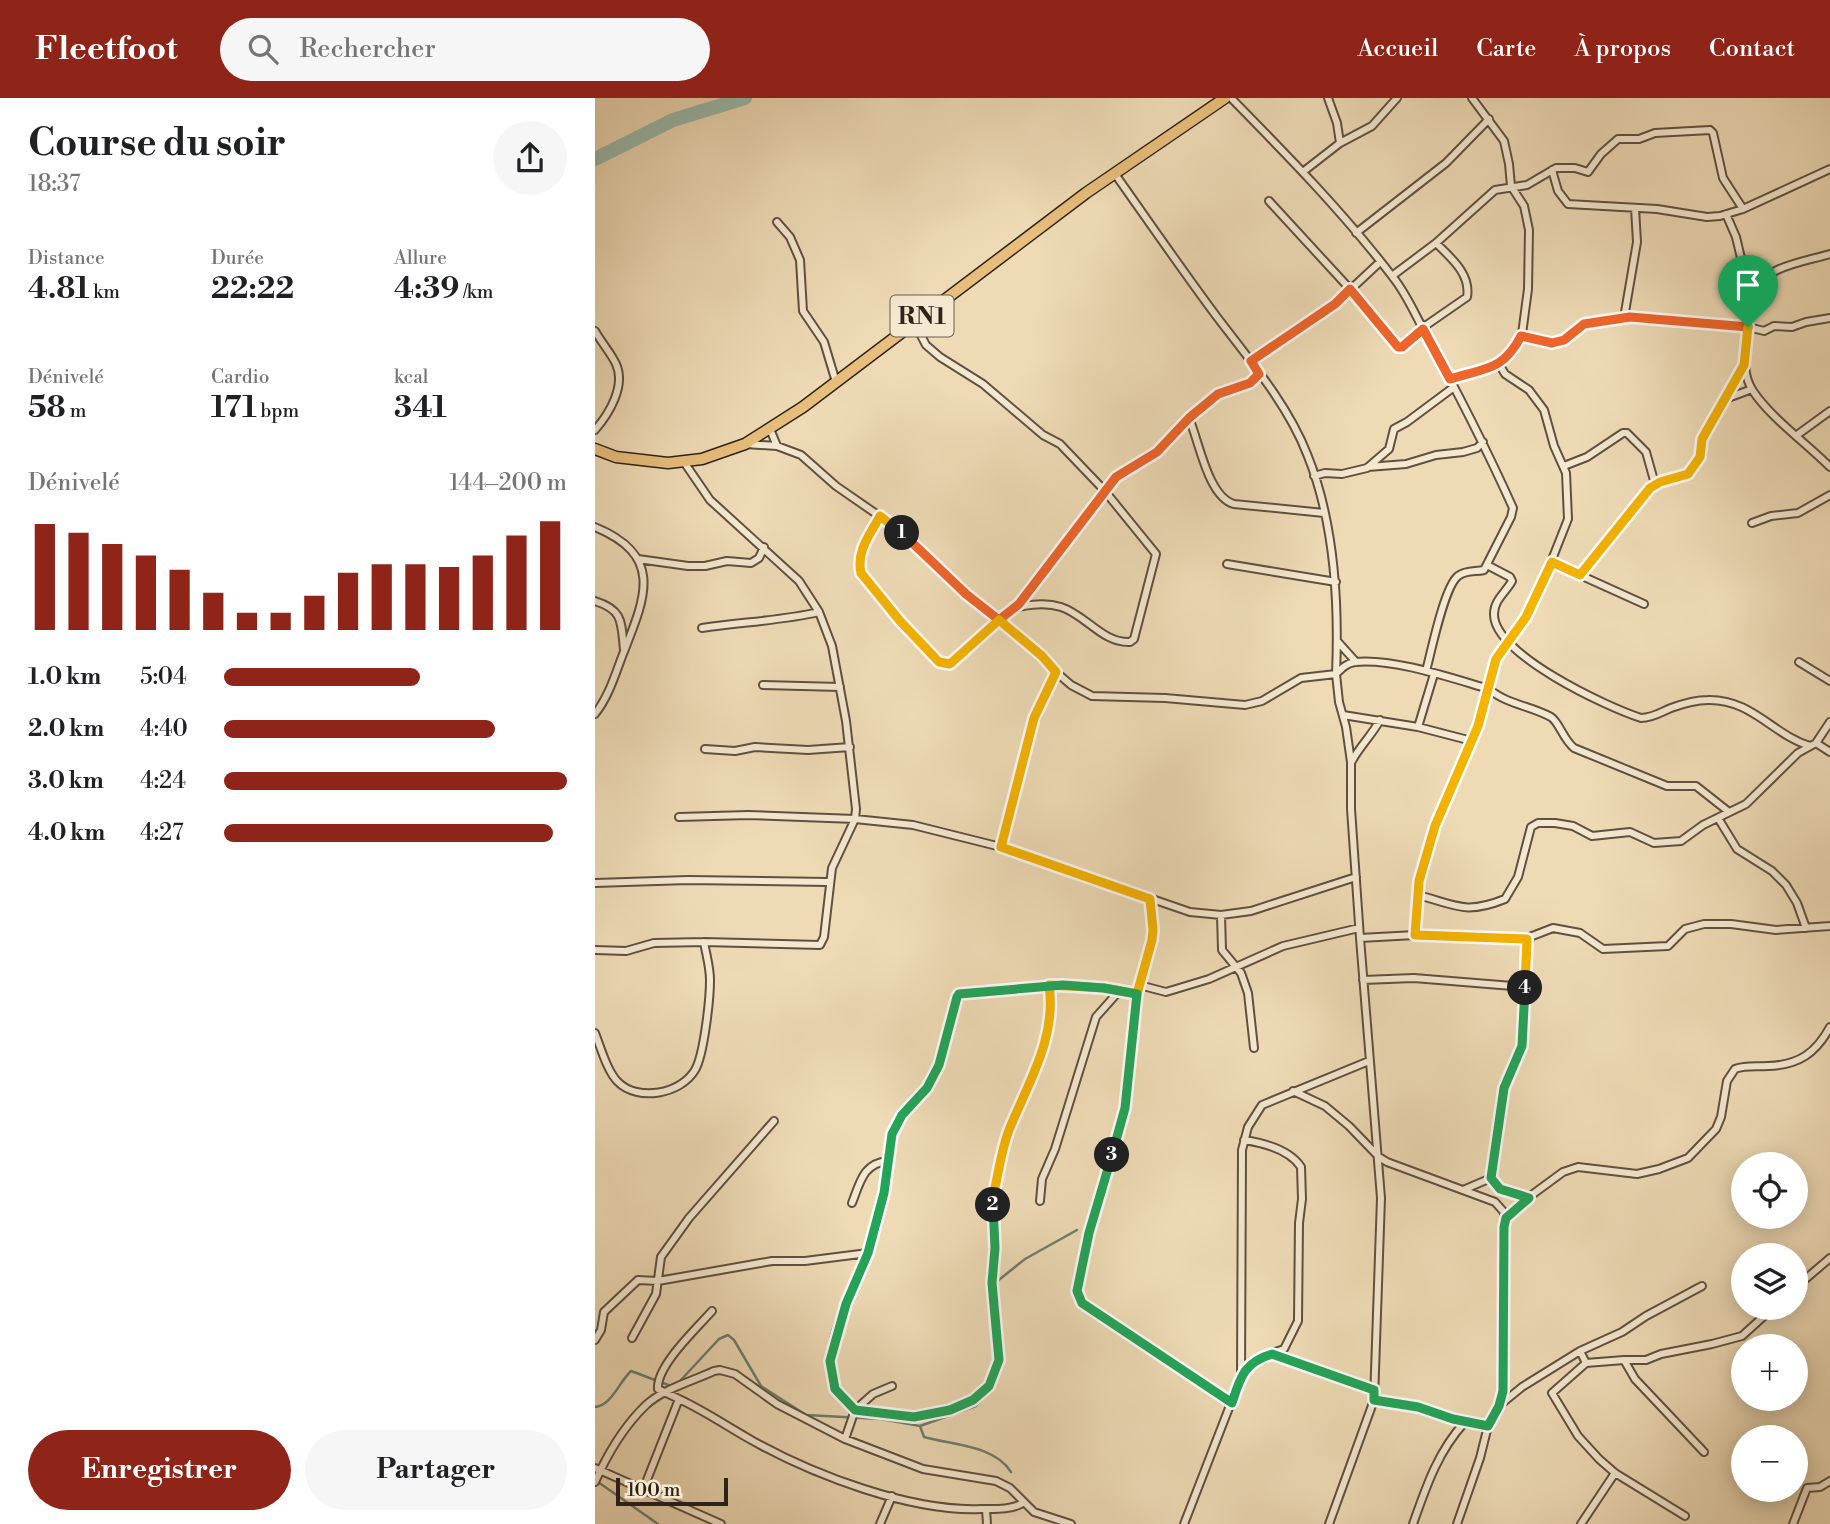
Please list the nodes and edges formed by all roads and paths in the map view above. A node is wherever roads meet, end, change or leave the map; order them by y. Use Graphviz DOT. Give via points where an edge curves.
graph roads {
  1 [pos="1225,98"];
  2 [pos="1231,98"];
  3 [pos="1328,98"];
  4 [pos="1397,98"];
  5 [pos="1472,98"];
  6 [pos="1489,119"];
  7 [pos="1340,143"];
  8 [pos="1830,169"];
  9 [pos="1552,170"];
  10 [pos="1304,172"];
  11 [pos="1115,174"];
  12 [pos="1511,187"];
  13 [pos="1269,201"];
  14 [pos="1635,208"];
  15 [pos="1743,209"];
  16 [pos="1726,214"];
  17 [pos="777,222"];
  18 [pos="1356,233"];
  19 [pos="1436,243"];
  20 [pos="1830,254"];
  21 [pos="1380,262"];
  22 [pos="1392,276"];
  23 [pos="1350,289"];
  24 [pos="1750,297"];
  25 [pos="1624,318"];
  26 [pos="1830,318"];
  27 [pos="914,322"];
  28 [pos="1748,327"];
  29 [pos="1423,329"];
  30 [pos="595,331"];
  31 [pos="1521,336"];
  32 [pos="1251,361"];
  33 [pos="1499,364"];
  34 [pos="1744,365"];
  35 [pos="1259,374"];
  36 [pos="1450,379"];
  37 [pos="837,382"];
  38 [pos="1454,387"];
  39 [pos="1752,389"];
  40 [pos="1727,398"];
  41 [pos="1830,411"];
  42 [pos="1189,418"];
  43 [pos="770,429"];
  44 [pos="595,430"];
  45 [pos="1797,435"];
  46 [pos="1483,442"];
  47 [pos="744,444"];
  48 [pos="777,446"];
  49 [pos="595,449"];
  50 [pos="684,462"];
  51 [pos="1564,466"];
  52 [pos="1830,467"];
  53 [pos="1367,468"];
  54 [pos="1314,476"];
  55 [pos="1655,484"];
  56 [pos="1104,490"];
  57 [pos="1830,495"];
  58 [pos="1324,513"];
  59 [pos="880,516"];
  60 [pos="1752,523"];
  61 [pos="595,527"];
  62 [pos="764,547"];
  63 [pos="638,559"];
  64 [pos="1552,562"];
  65 [pos="1227,564"];
  66 [pos="1487,565"];
  67 [pos="1580,575"];
  68 [pos="1336,582"];
  69 [pos="595,601"];
  70 [pos="1644,604"];
  71 [pos="1016,607"];
  72 [pos="819,612"];
  73 [pos="999,620"];
  74 [pos="702,628"];
  75 [pos="1338,642"];
  76 [pos="1508,643"];
  77 [pos="624,652"];
  78 [pos="1356,662"];
  79 [pos="1799,662"];
  80 [pos="1426,671"];
  81 [pos="1056,672"];
  82 [pos="1336,674"];
  83 [pos="1434,674"];
  84 [pos="1830,681"];
  85 [pos="763,685"];
  86 [pos="840,687"];
  87 [pos="1489,689"];
  88 [pos="595,714"];
  89 [pos="1343,715"];
  90 [pos="1380,720"];
  91 [pos="1830,722"];
  92 [pos="1418,727"];
  93 [pos="1472,740"];
  94 [pos="1813,744"];
  95 [pos="850,747"];
  96 [pos="705,749"];
  97 [pos="1830,752"];
  98 [pos="1350,762"];
  99 [pos="1729,812"];
  100 [pos="679,817"];
  101 [pos="1718,818"];
  102 [pos="855,819"];
  103 [pos="1001,847"];
  104 [pos="1356,877"];
  105 [pos="595,883"];
  106 [pos="828,883"];
  107 [pos="1418,895"];
  108 [pos="1150,899"];
  109 [pos="1221,915"];
  110 [pos="1830,926"];
  111 [pos="1806,928"];
  112 [pos="1359,929"];
  113 [pos="1415,935"];
  114 [pos="1360,938"];
  115 [pos="1527,939"];
  116 [pos="704,942"];
  117 [pos="595,950"];
  118 [pos="1236,966"];
  119 [pos="1363,979"];
  120 [pos="1049,985"];
  121 [pos="1139,985"];
  122 [pos="1525,988"];
  123 [pos="1120,990"];
  124 [pos="1137,994"];
  125 [pos="1830,1027"];
  126 [pos="595,1033"];
  127 [pos="1254,1048"];
  128 [pos="1369,1061"];
  129 [pos="1293,1091"];
  130 [pos="774,1121"];
  131 [pos="1244,1140"];
  132 [pos="1379,1157"];
  133 [pos="888,1161"];
  134 [pos="1491,1178"];
  135 [pos="1463,1191"];
  136 [pos="1529,1198"];
  137 [pos="1039,1200"];
  138 [pos="852,1203"];
  139 [pos="1506,1218"];
  140 [pos="868,1253"];
  141 [pos="1830,1258"];
  142 [pos="1808,1277"];
  143 [pos="658,1281"];
  144 [pos="1702,1286"];
  145 [pos="712,1311"];
  146 [pos="1760,1320"];
  147 [pos="632,1338"];
  148 [pos="595,1340"];
  149 [pos="1580,1351"];
  150 [pos="1272,1354"];
  151 [pos="1624,1360"];
  152 [pos="1586,1363"];
  153 [pos="1241,1373"];
  154 [pos="892,1386"];
  155 [pos="1374,1390"];
  156 [pos="666,1393"];
  157 [pos="679,1399"];
  158 [pos="1374,1400"];
  159 [pos="1232,1403"];
  160 [pos="1499,1406"];
  161 [pos="854,1415"];
  162 [pos="1465,1422"];
  163 [pos="1488,1426"];
  164 [pos="845,1439"];
  165 [pos="1704,1452"];
  166 [pos="1615,1473"];
  167 [pos="597,1474"];
  168 [pos="1830,1481"];
  169 [pos="643,1490"];
  170 [pos="892,1496"];
  171 [pos="1023,1503"];
  172 [pos="986,1509"];
  173 [pos="1685,1516"];
  174 [pos="721,1524"];
  175 [pos="880,1524"];
  176 [pos="988,1524"];
  177 [pos="1071,1524"];
  178 [pos="1184,1524"];
  179 [pos="1329,1524"];
  180 [pos="1413,1524"];
  181 [pos="1457,1524"];
  182 [pos="1581,1524"];
  183 [pos="1793,1524"];
  1 -- 11 [label="highway, RN1"];
  2 -- 10 [label="street"];
  3 -- 7 [label="street"];
  4 -- 7 [label="street" via="1372,125"];
  5 -- 6 [label="street"];
  6 -- 12 [label="street" via="1504,141"];
  6 -- 18 [label="street" via="1446,163"];
  7 -- 10 [label="street"];
  8 -- 15 [label="street"];
  9 -- 12 [label="street" via="1535,183"];
  9 -- 14 [label="street" via="1558,191 1568,204"];
  9 -- 15 [label="street" via="1588,172 1616,139 1710,130 1723,178"];
  10 -- 18 [label="street"];
  11 -- 27 [label="highway, RN1"];
  11 -- 32 [label="street"];
  12 -- 19 [label="street" via="1490,193"];
  12 -- 31 [label="street" via="1528,220 1528,289"];
  13 -- 23 [label="street"];
  14 -- 16 [label="street" via="1707,217"];
  14 -- 25 [label="street" via="1637,242"];
  15 -- 16 [label="street"];
  16 -- 24 [label="street"];
  17 -- 37 [label="street" via="800,260 803,311 824,342"];
  18 -- 21 [label="street"];
  19 -- 22 [label="street"];
  19 -- 29 [label="street" via="1459,267 1468,293"];
  20 -- 24 [label="street" via="1767,275"];
  21 -- 22 [label="street"];
  21 -- 23 [label="street"];
  22 -- 29 [label="street"];
  23 -- 29 [label="street" via="1398,347"];
  23 -- 32 [label="street"];
  24 -- 28 [label="street"];
  25 -- 28 [label="street"];
  25 -- 31 [label="street" via="1584,324 1564,340 1552,343"];
  26 -- 28 [label="street" via="1763,331"];
  27 -- 37 [label="highway, RN1"];
  27 -- 56 [label="street" via="926,345 1060,444"];
  28 -- 34 [label="street"];
  29 -- 36 [label="street"];
  30 -- 44 [label="street" via="617,365 618,386 610,411"];
  31 -- 33 [label="street" via="1513,352"];
  32 -- 35 [label="street"];
  33 -- 36 [label="street"];
  33 -- 51 [label="street" via="1540,402"];
  34 -- 39 [label="street"];
  34 -- 40 [label="street"];
  35 -- 42 [label="street" via="1250,383 1218,394"];
  35 -- 54 [label="street" via="1298,433"];
  36 -- 38 [label="street"];
  37 -- 43 [label="highway, RN1"];
  38 -- 46 [label="street"];
  38 -- 53 [label="street" via="1394,429 1389,449"];
  39 -- 40 [label="street"];
  39 -- 45 [label="street"];
  40 -- 55 [label="street" via="1702,439 1702,453 1690,472"];
  41 -- 45 [label="street"];
  42 -- 56 [label="street" via="1157,452 1116,477"];
  42 -- 58 [label="street" via="1223,499"];
  43 -- 47 [label="highway, RN1"];
  43 -- 48 [label="street"];
  45 -- 52 [label="street"];
  46 -- 53 [label="street" via="1463,452"];
  46 -- 66 [label="street" via="1513,508"];
  47 -- 48 [label="street"];
  47 -- 50 [label="highway, RN1"];
  48 -- 59 [label="street" via="801,455"];
  49 -- 50 [label="highway, RN1" via="638,461"];
  50 -- 62 [label="street" via="710,500"];
  51 -- 55 [label="street" via="1627,433 1646,452"];
  51 -- 64 [label="street" via="1568,519"];
  53 -- 54 [label="street"];
  54 -- 58 [label="street"];
  55 -- 67 [label="street"];
  56 -- 71 [label="street"];
  56 -- 71 [label="street" via="1156,554 1134,639 1127,643 1113,640 1061,607"];
  57 -- 60 [label="street" via="1798,513"];
  58 -- 68 [label="street"];
  59 -- 73 [label="street"];
  59 -- 73 [label="street" via="860,551 861,573 939,662 950,664"];
  61 -- 63 [label="street" via="629,546"];
  62 -- 63 [label="street" via="751,563 688,566"];
  62 -- 72 [label="street" via="799,581"];
  63 -- 77 [label="street" via="643,596"];
  64 -- 67 [label="street"];
  64 -- 76 [label="street"];
  65 -- 68 [label="street"];
  66 -- 76 [label="street" via="1512,581 1494,614"];
  66 -- 80 [label="street" via="1483,571 1465,572 1454,580"];
  67 -- 70 [label="street"];
  68 -- 75 [label="street"];
  69 -- 77 [label="street" via="617,612"];
  71 -- 73 [label="street"];
  72 -- 74 [label="street"];
  72 -- 86 [label="street"];
  73 -- 81 [label="street"];
  75 -- 78 [label="street"];
  75 -- 82 [label="street"];
  76 -- 87 [label="street" via="1496,659"];
  76 -- 94 [label="street" via="1579,691 1636,716 1649,718 1707,700 1729,702 1764,718 1792,740"];
  77 -- 88 [label="street"];
  78 -- 80 [label="street"];
  78 -- 82 [label="street"];
  79 -- 84 [label="street"];
  80 -- 83 [label="street"];
  81 -- 82 [label="street" via="1092,696 1245,705 1262,701 1301,678"];
  81 -- 103 [label="street" via="1032,725"];
  82 -- 89 [label="street"];
  83 -- 87 [label="street"];
  83 -- 92 [label="street"];
  85 -- 86 [label="street"];
  86 -- 95 [label="street"];
  87 -- 93 [label="street"];
  87 -- 99 [label="street" via="1552,718 1574,748 1667,786 1696,786"];
  89 -- 90 [label="street"];
  89 -- 98 [label="street"];
  90 -- 92 [label="street"];
  90 -- 98 [label="street"];
  91 -- 94 [label="street"];
  92 -- 93 [label="street"];
  93 -- 107 [label="street" via="1435,826"];
  94 -- 97 [label="street"];
  94 -- 99 [label="street" via="1755,797"];
  95 -- 96 [label="street"];
  95 -- 102 [label="street"];
  98 -- 104 [label="street"];
  99 -- 101 [label="street"];
  100 -- 102 [label="street"];
  101 -- 107 [label="street" via="1681,841 1659,844 1630,832 1592,836 1570,825 1538,823 1531,827 1518,877 1506,899 1461,908"];
  101 -- 111 [label="street" via="1737,849 1786,885"];
  102 -- 103 [label="street" via="913,825"];
  102 -- 106 [label="street"];
  103 -- 108 [label="street"];
  104 -- 109 [label="street" via="1251,911"];
  104 -- 112 [label="street"];
  105 -- 106 [label="street"];
  106 -- 116 [label="street" via="820,945"];
  107 -- 113 [label="street"];
  108 -- 109 [label="street" via="1190,912"];
  108 -- 121 [label="street" via="1153,930"];
  109 -- 118 [label="street" via="1222,950"];
  110 -- 111 [label="street"];
  111 -- 115 [label="street" via="1704,924 1685,929 1668,946 1639,949 1603,949 1580,933 1553,928"];
  112 -- 114 [label="street"];
  112 -- 118 [label="street" via="1283,946"];
  113 -- 114 [label="street"];
  113 -- 115 [label="street"];
  114 -- 119 [label="street"];
  115 -- 122 [label="street"];
  116 -- 117 [label="street" via="654,943 620,952"];
  116 -- 126 [label="street" via="710,980 706,1019 698,1062 689,1078 662,1092 630,1090 615,1079"];
  118 -- 121 [label="street" via="1166,992"];
  118 -- 127 [label="street" via="1248,993"];
  119 -- 122 [label="street" via="1414,978"];
  119 -- 128 [label="street"];
  120 -- 123 [label="street"];
  120 -- 133 [label="street" via="965,992 957,997 939,1065 894,1131"];
  120 -- 161 [label="street" via="1051,1014 1045,1041 1009,1130 993,1198 992,1283 999,1360 989,1386 973,1400 938,1413"];
  121 -- 124 [label="street"];
  122 -- 134 [label="street" via="1522,1046 1504,1088"];
  123 -- 124 [label="street"];
  123 -- 137 [label="street" via="1096,1017"];
  124 -- 159 [label="street" via="1125,1108 1077,1291 1082,1303"];
  125 -- 136 [label="street" via="1821,1044 1799,1060 1735,1069 1727,1081 1716,1129 1688,1158 1637,1174 1579,1167 1563,1172"];
  128 -- 129 [label="street"];
  128 -- 132 [label="street"];
  129 -- 131 [label="street" via="1260,1107"];
  129 -- 132 [label="street" via="1325,1106"];
  130 -- 143 [label="street" via="689,1218 661,1257"];
  131 -- 150 [label="street" via="1283,1152 1301,1167 1298,1321 1286,1347"];
  131 -- 153 [label="street"];
  132 -- 135 [label="street"];
  132 -- 155 [label="street"];
  133 -- 138 [label="street" via="864,1172"];
  133 -- 140 [label="street"];
  134 -- 135 [label="street"];
  134 -- 136 [label="street" via="1500,1189"];
  135 -- 139 [label="street" via="1495,1202"];
  136 -- 139 [label="street"];
  139 -- 160 [label="street"];
  140 -- 143 [label="street" via="772,1261"];
  140 -- 161 [label="street" via="846,1304 830,1361 835,1389"];
  141 -- 142 [label="street"];
  143 -- 147 [label="street" via="656,1294"];
  143 -- 148 [label="street" via="638,1280 604,1312"];
  144 -- 149 [label="street"];
  145 -- 156 [label="street" via="657,1382 659,1390"];
  146 -- 151 [label="street" via="1742,1336 1712,1345 1646,1360"];
  149 -- 152 [label="street"];
  149 -- 160 [label="street"];
  150 -- 153 [label="street" via="1258,1358"];
  150 -- 155 [label="street"];
  151 -- 152 [label="street"];
  151 -- 165 [label="street" via="1635,1379"];
  152 -- 166 [label="street" via="1553,1390 1552,1396 1578,1436"];
  153 -- 159 [label="street"];
  154 -- 161 [label="street" via="873,1394"];
  155 -- 158 [label="street"];
  156 -- 157 [label="street"];
  156 -- 164 [label="street" via="714,1371 727,1371 777,1404"];
  156 -- 167 [label="street" via="647,1405"];
  157 -- 169 [label="street"];
  157 -- 170 [label="street" via="802,1464"];
  158 -- 162 [label="street" via="1418,1407"];
  158 -- 179 [label="street"];
  159 -- 178 [label="street"];
  160 -- 163 [label="street"];
  161 -- 164 [label="street"];
  162 -- 163 [label="street"];
  162 -- 180 [label="street" via="1438,1459"];
  163 -- 181 [label="street"];
  164 -- 171 [label="street" via="923,1469 996,1481"];
  166 -- 173 [label="street"];
  166 -- 182 [label="street"];
  167 -- 169 [label="street"];
  168 -- 183 [label="street" via="1807,1488"];
  169 -- 174 [label="street"];
  170 -- 172 [label="street" via="949,1509"];
  170 -- 175 [label="street"];
  171 -- 172 [label="street"];
  171 -- 177 [label="street" via="1039,1514"];
  172 -- 176 [label="street"];
}
